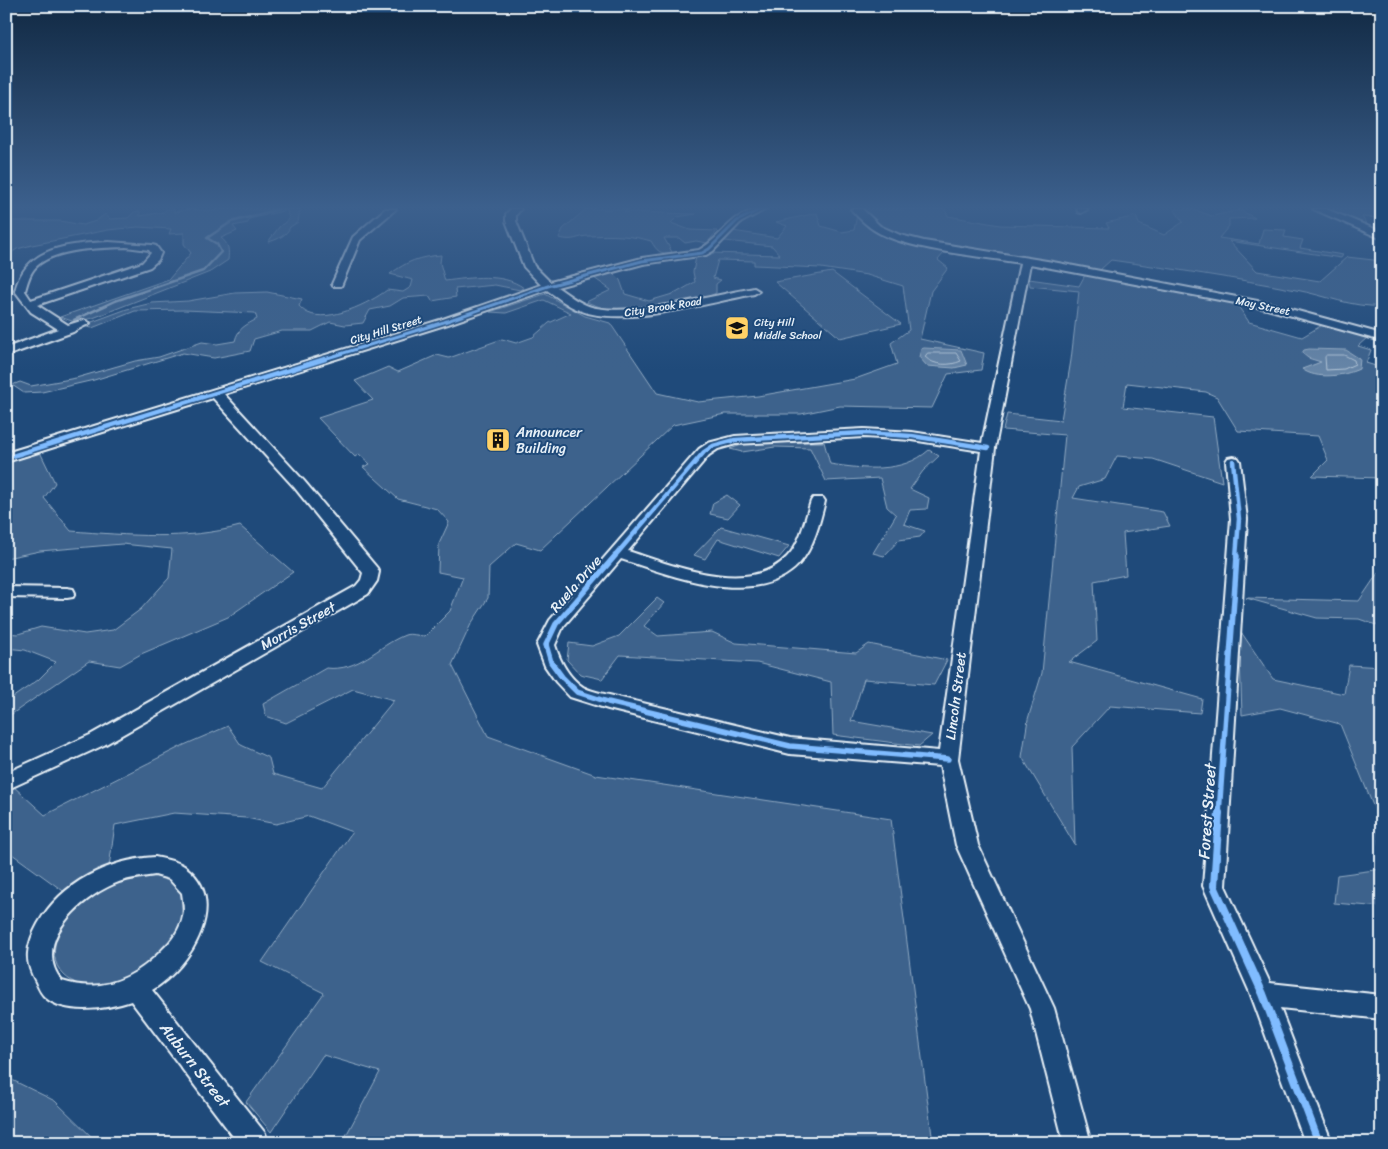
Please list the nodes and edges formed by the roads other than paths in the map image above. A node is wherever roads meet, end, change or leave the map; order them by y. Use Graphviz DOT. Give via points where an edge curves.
graph roads {
  1 [pos="34,263"];
  2 [pos="149,263"];
  3 [pos="346,263"];
  4 [pos="527,263"];
  5 [pos="636,263"];
  6 [pos="1024,263"];
  7 [pos="1039,263"];
  8 [pos="337,284"];
  9 [pos="548,286"];
  10 [pos="754,291"];
  11 [pos="29,304"];
  12 [pos="84,323"];
  13 [pos="68,330"];
  14 [pos="1382,338"];
  15 [pos="6,352"];
  16 [pos="216,393"];
  17 [pos="988,448"];
  18 [pos="6,458"];
  19 [pos="1233,462"];
  20 [pos="818,502"];
  21 [pos="618,553"];
  22 [pos="6,592"];
  23 [pos="67,593"];
  24 [pos="948,759"];
  25 [pos="6,782"];
  26 [pos="135,987"];
  27 [pos="1264,994"];
  28 [pos="1382,1006"];
  29 [pos="255,1143"];
  30 [pos="1078,1143"];
  31 [pos="1318,1143"];
  1 -- 11 [label="street" via="20,291"];
  2 -- 11 [label="street"];
  3 -- 8 [label="street"];
  4 -- 9 [label="street, City Brook Road"];
  5 -- 9 [label="street, City Hill Street"];
  6 -- 17 [label="street, Lincoln Street"];
  7 -- 14 [label="street, May Street" via="1268,306"];
  9 -- 10 [label="street, City Brook Road" via="583,308 620,314"];
  9 -- 16 [label="street, City Hill Street"];
  11 -- 13 [label="street"];
  12 -- 13 [label="street"];
  13 -- 15 [label="street"];
  16 -- 18 [label="street, City Hill Street"];
  16 -- 25 [label="street, Morris Street" via="299,484 371,572 368,581 362,590 97,740"];
  17 -- 21 [label="street, Ruela Drive" via="887,433 724,442 704,452"];
  17 -- 24 [label="street, Lincoln Street"];
  19 -- 27 [label="street, Forest Street" via="1239,519 1214,886"];
  20 -- 21 [label="street" via="808,536 793,561 782,571 762,579 736,582 706,579"];
  21 -- 24 [label="street, Ruela Drive" via="556,624 546,645 551,662 562,678 578,692 790,746"];
  22 -- 23 [label="street"];
  24 -- 30 [label="street, Lincoln Street" via="967,845 1042,1008"];
  26 -- 26 [label="street" via="163,967 178,951 195,918 193,889 176,872 155,866 109,875 71,899 45,934 39,957 40,970 55,990 86,999"];
  26 -- 29 [label="street, Auburn Street"];
  27 -- 28 [label="street"];
  27 -- 31 [label="street, Forest Street"];
}
